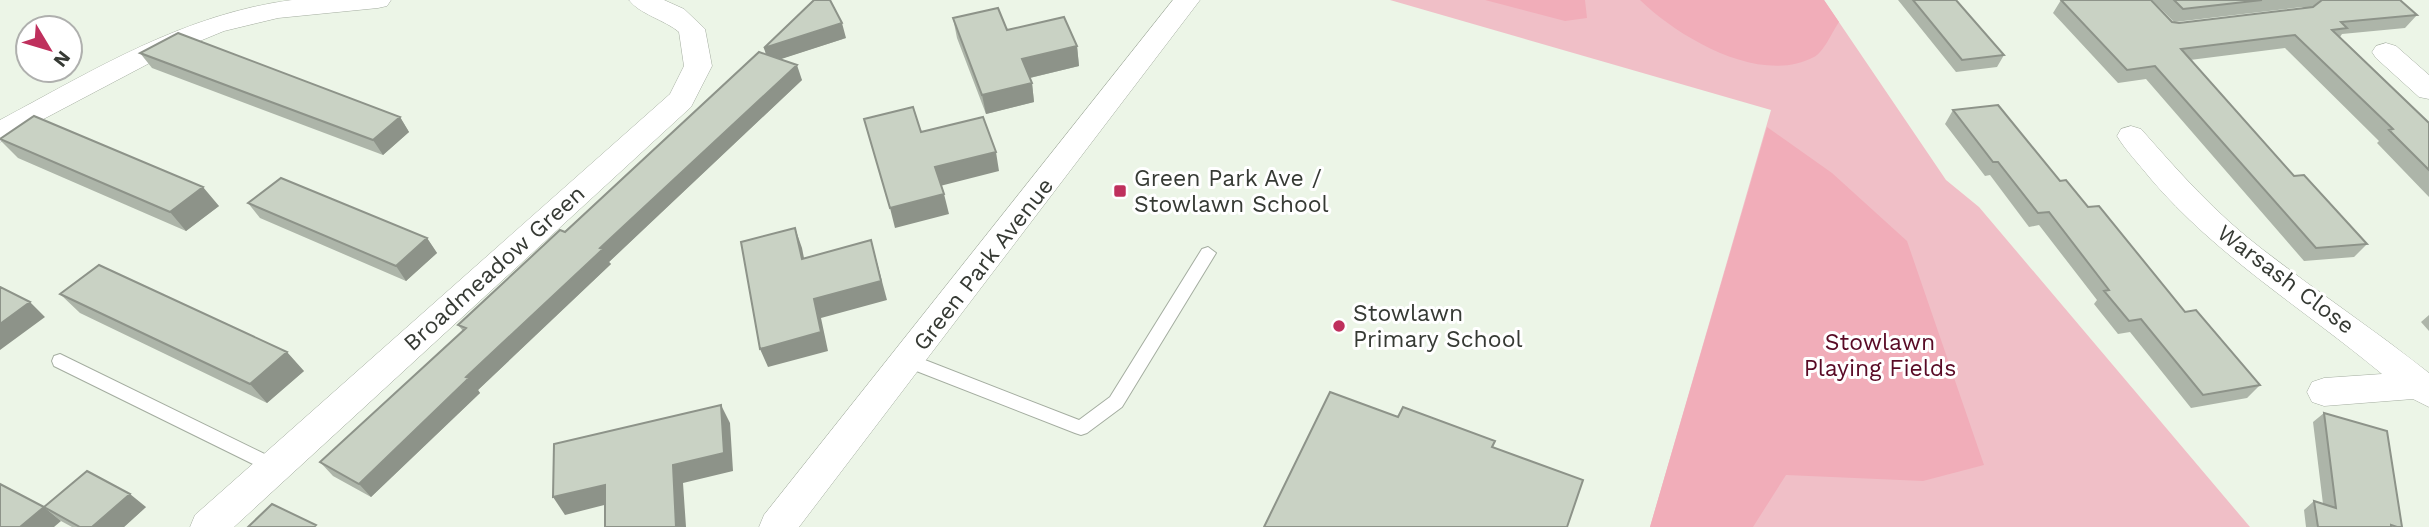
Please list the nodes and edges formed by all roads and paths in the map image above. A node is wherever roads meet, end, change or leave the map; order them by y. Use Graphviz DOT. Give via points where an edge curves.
graph roads {
  1 [pos="378,0"];
  2 [pos="642,0"];
  3 [pos="1187,0"];
  4 [pos="2386,52"];
  5 [pos="2429,90"];
  6 [pos="0,132"];
  7 [pos="2131,136"];
  8 [pos="1208,253"];
  9 [pos="907,360"];
  10 [pos="60,361"];
  11 [pos="2424,389"];
  12 [pos="2324,392"];
  13 [pos="275,467"];
  14 [pos="208,527"];
  15 [pos="777,527"];
  1 -- 6 [label="street" via="247,16 212,26 150,53"];
  2 -- 13 [label="street, Broadmeadow Green" via="675,15 692,29 698,66 681,100"];
  3 -- 9 [label="street, Green Park Avenue"];
  4 -- 5 [label="street"];
  7 -- 11 [label="street, Warsash Close" via="2185,199 2250,257"];
  8 -- 9 [label="lane" via="1116,402 1081,428"];
  9 -- 15 [label="street, Green Park Avenue"];
  10 -- 13 [label="lane"];
  11 -- 12 [label="street, Warsash Close"];
  13 -- 14 [label="street, Broadmeadow Green"];
}
